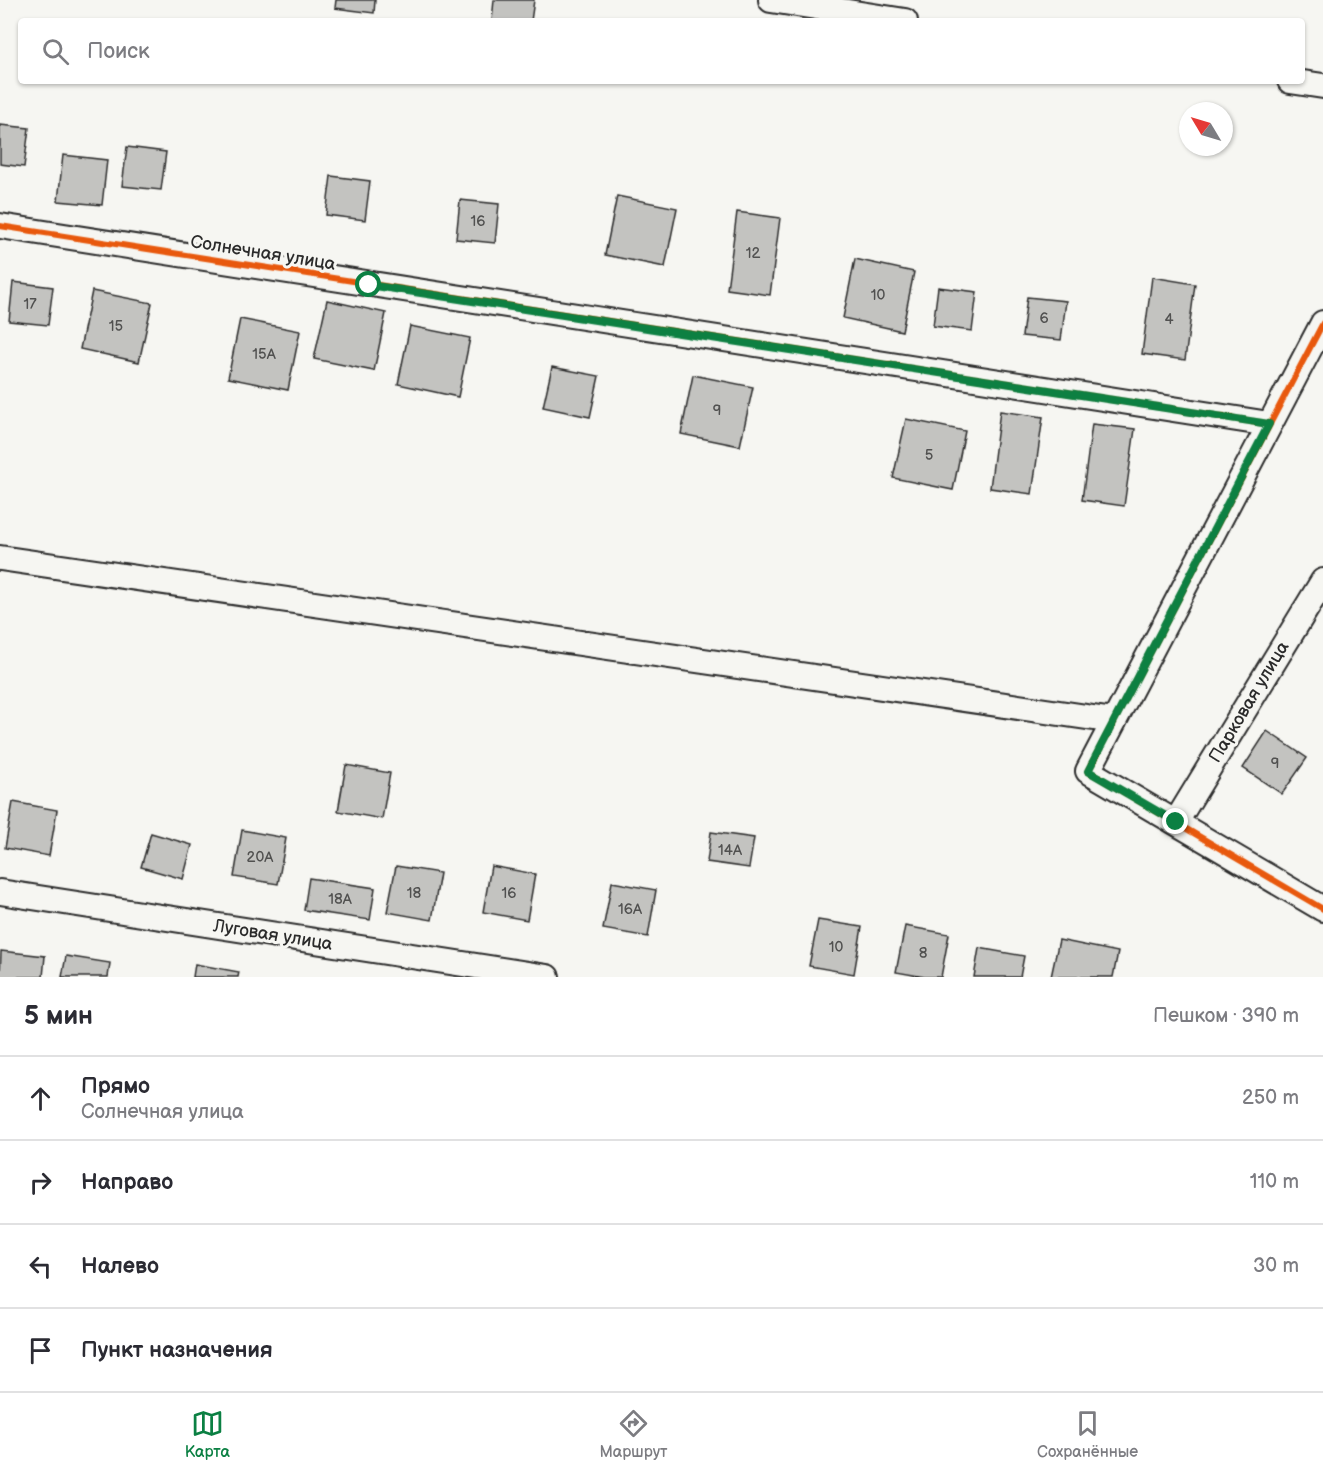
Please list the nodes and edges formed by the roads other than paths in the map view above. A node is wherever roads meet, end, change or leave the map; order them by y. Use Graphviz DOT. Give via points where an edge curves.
graph roads {
  1 [pos="771,0"];
  2 [pos="886,18"];
  3 [pos="1305,83"];
  4 [pos="1323,86"];
  5 [pos="0,226"];
  6 [pos="1323,324"];
  7 [pos="1269,424"];
  8 [pos="0,558"];
  9 [pos="1323,581"];
  10 [pos="1114,721"];
  11 [pos="1176,822"];
  12 [pos="0,892"];
  13 [pos="1323,909"];
  14 [pos="547,977"];
  1 -- 2 [label="street"];
  3 -- 4 [label="street"];
  5 -- 7 [label="street, Солнечная улица"];
  6 -- 7 [label="street"];
  7 -- 10 [label="street"];
  8 -- 10 [label="street"];
  9 -- 11 [label="street, Парковая улица"];
  10 -- 11 [label="street" via="1088,771"];
  11 -- 13 [label="street"];
  12 -- 14 [label="street, Луговая улица"];
}
